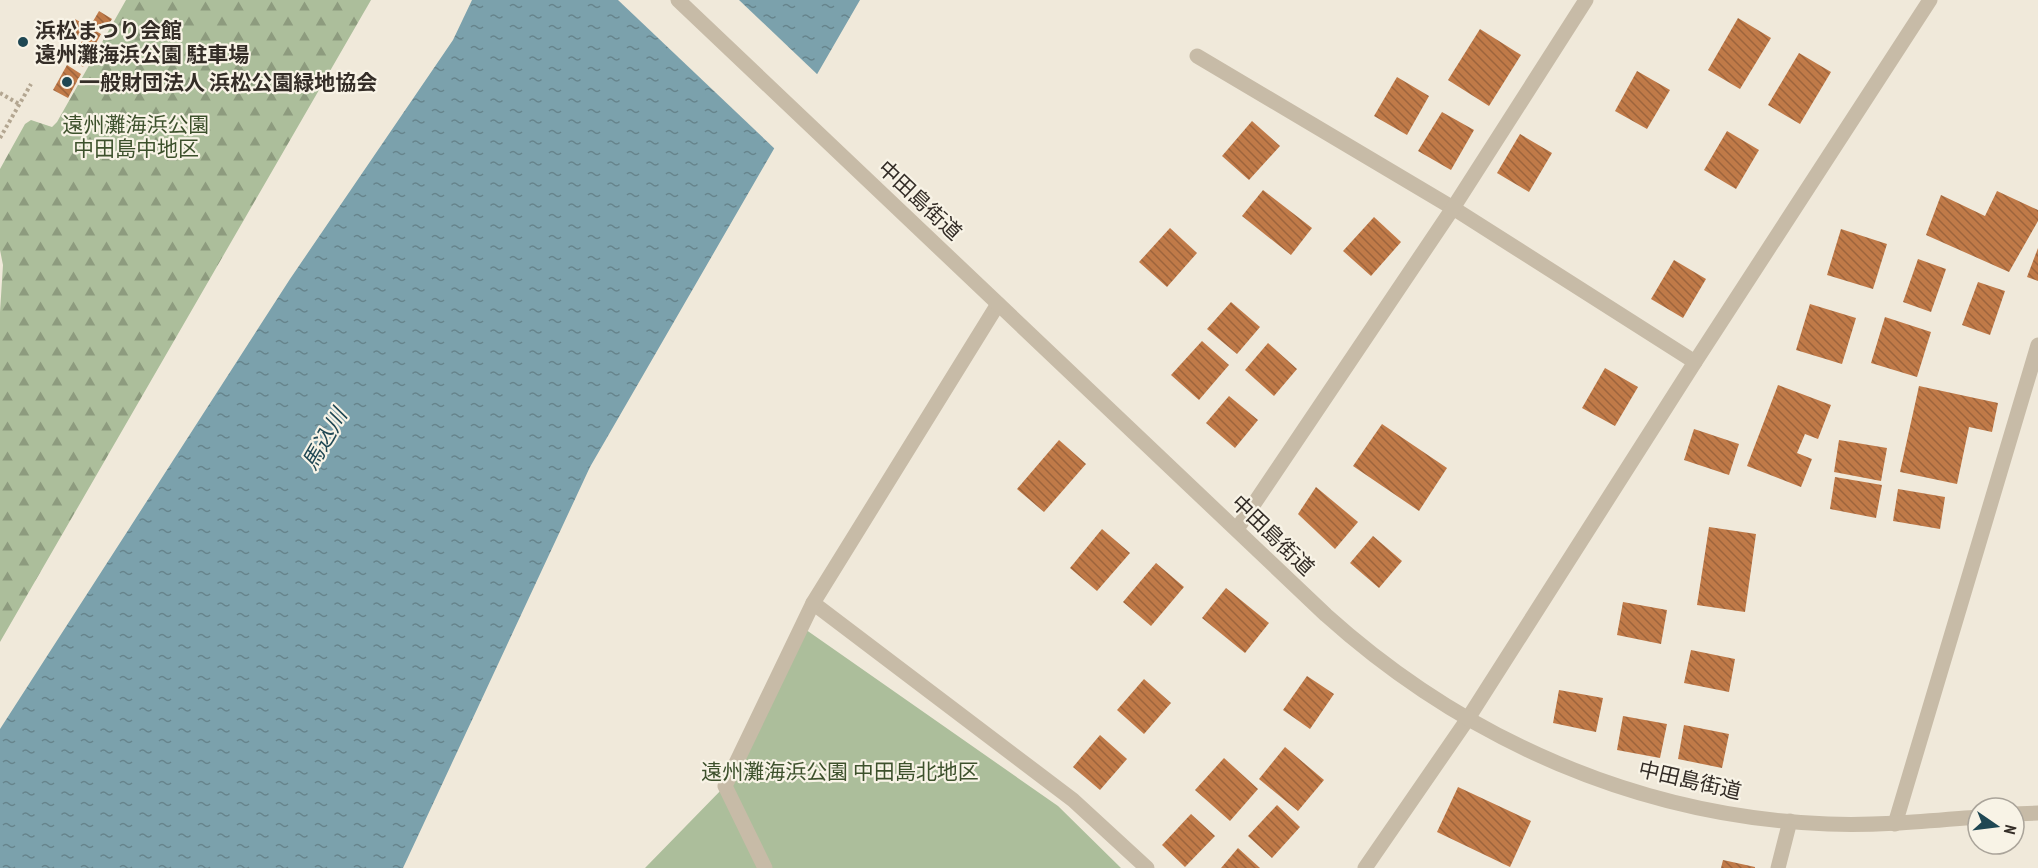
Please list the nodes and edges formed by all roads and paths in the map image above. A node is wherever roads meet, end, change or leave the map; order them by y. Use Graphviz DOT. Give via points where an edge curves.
graph roads {
  1 [pos="678,0"];
  2 [pos="1586,0"];
  3 [pos="1930,0"];
  4 [pos="1197,56"];
  5 [pos="31,84"];
  6 [pos="0,93"];
  7 [pos="19,104"];
  8 [pos="0,138"];
  9 [pos="1453,208"];
  10 [pos="998,304"];
  11 [pos="2038,345"];
  12 [pos="1695,362"];
  13 [pos="1237,529"];
  14 [pos="813,603"];
  15 [pos="1467,720"];
  16 [pos="1966,818"];
  17 [pos="1790,821"];
  18 [pos="1895,824"];
  19 [pos="765,868"];
  20 [pos="1147,868"];
  21 [pos="1365,868"];
  22 [pos="1778,868"];
  1 -- 10 [label="street, 中田島街道"];
  2 -- 9 [label="street"];
  3 -- 12 [label="street"];
  4 -- 9 [label="street"];
  5 -- 7 [label="path"];
  6 -- 7 [label="path"];
  7 -- 8 [label="path"];
  9 -- 12 [label="street"];
  9 -- 13 [label="street"];
  10 -- 13 [label="street, 中田島街道"];
  10 -- 14 [label="street"];
  11 -- 18 [label="street"];
  12 -- 15 [label="street"];
  13 -- 15 [label="street, 中田島街道" via="1369,654"];
  14 -- 19 [label="street" via="725,786"];
  14 -- 20 [label="street" via="1073,800"];
  15 -- 17 [label="street, 中田島街道" via="1597,780 1698,807"];
  15 -- 21 [label="street"];
  16 -- 18 [label="street, 中田島街道"];
  17 -- 18 [label="street, 中田島街道"];
  17 -- 22 [label="street"];
}
